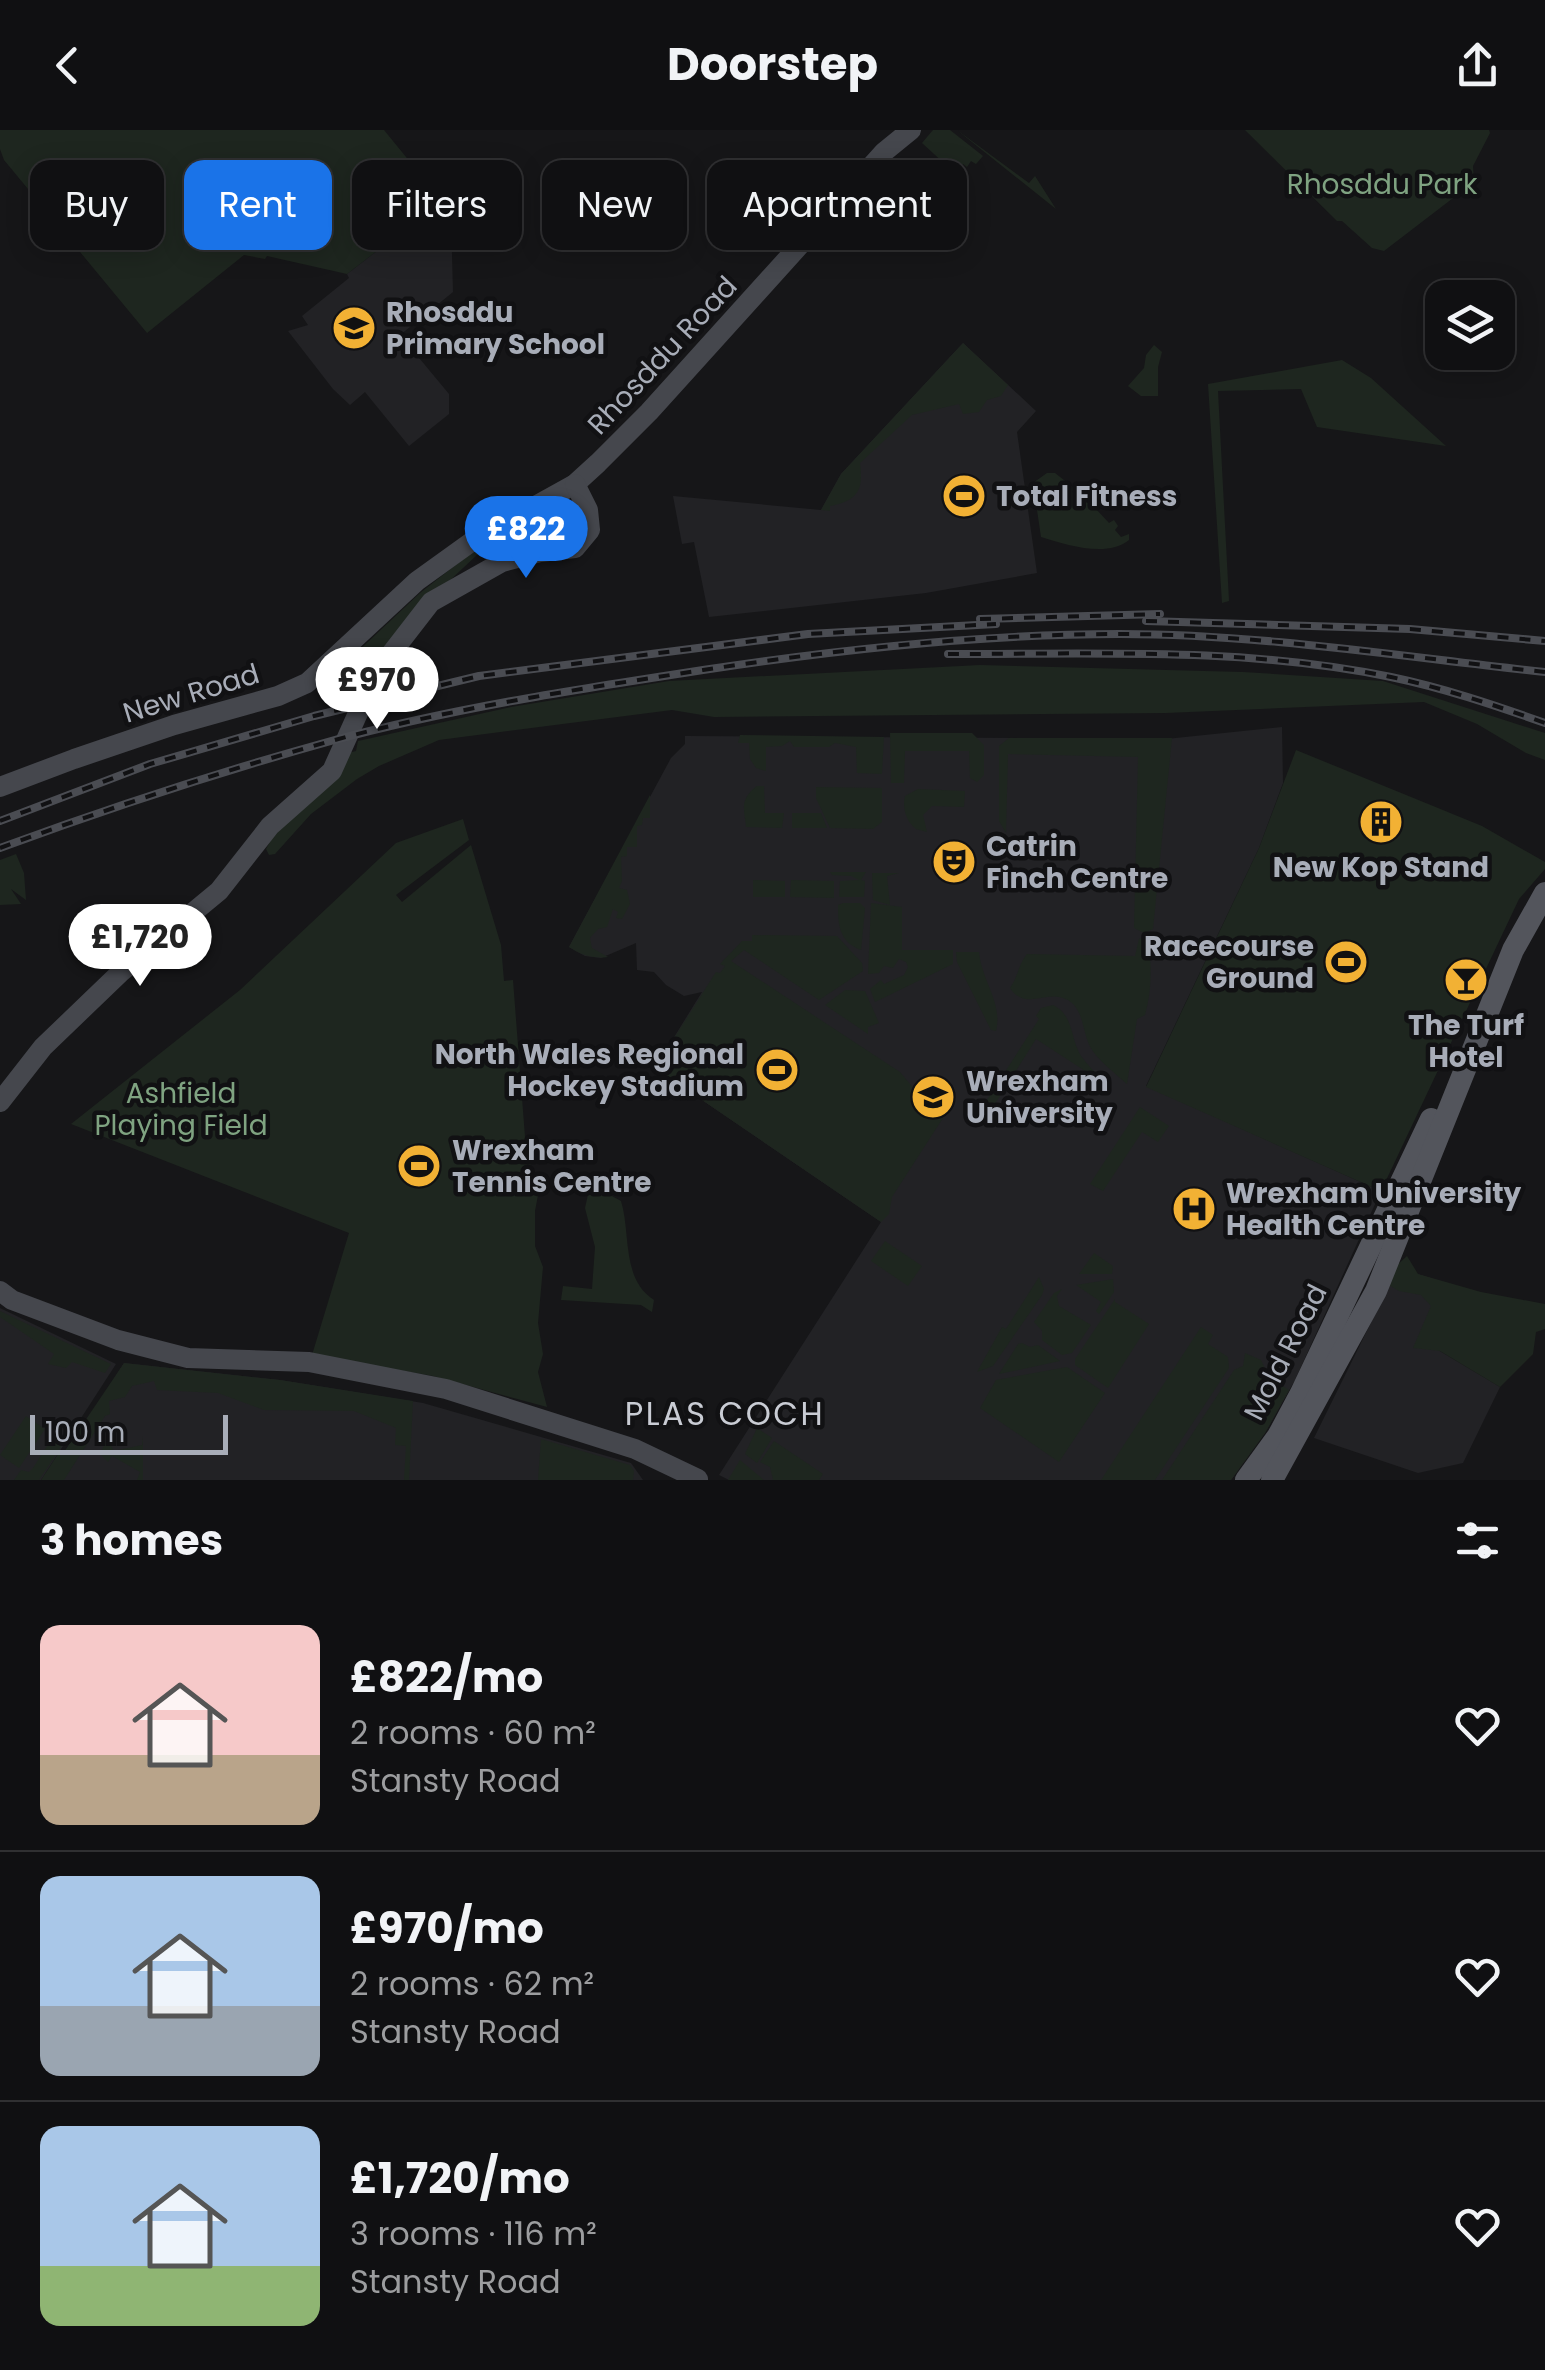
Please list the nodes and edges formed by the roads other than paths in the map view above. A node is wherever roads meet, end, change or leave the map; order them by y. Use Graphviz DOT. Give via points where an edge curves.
graph roads {
  1 [pos="910,130"];
  2 [pos="575,484"];
  3 [pos="0,787"];
  4 [pos="1545,893"];
  5 [pos="0,1102"];
  6 [pos="0,1290"];
  7 [pos="634,1448"];
  8 [pos="1272,1467"];
  9 [pos="694,1479"];
  10 [pos="659,1480"];
  11 [pos="707,1480"];
  12 [pos="1246,1480"];
  1 -- 2 [label="main road, Rhosddu Road"];
  2 -- 3 [label="main road, New Road" via="417,580 294,690"];
  2 -- 5 [label="main road" via="590,530 574,548 502,562 431,602 376,672 332,771 270,826 219,891 43,1046"];
  4 -- 8 [label="main road, Mold Road"];
  6 -- 7 [label="main road" via="118,1340 188,1358 309,1362 446,1389"];
  7 -- 9 [label="main road"];
  7 -- 10 [label="main road"];
  8 -- 12 [label="main road, Mold Road"];
  9 -- 11 [label="main road"];
}
